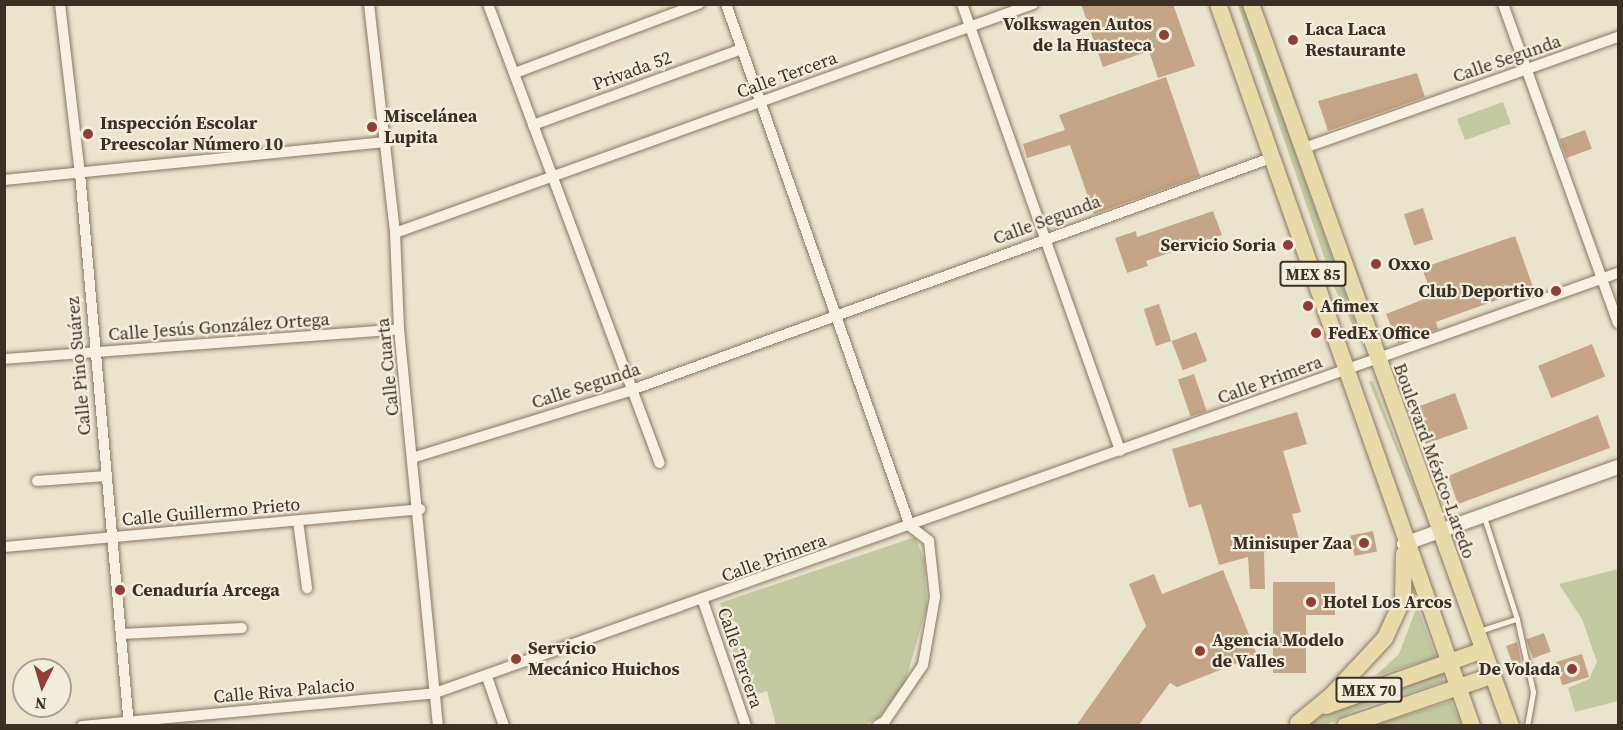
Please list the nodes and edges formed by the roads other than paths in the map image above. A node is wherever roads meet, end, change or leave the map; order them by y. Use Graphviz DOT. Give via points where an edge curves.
graph roads {
  1 [pos="60,4"];
  2 [pos="369,4"];
  3 [pos="488,4"];
  4 [pos="699,4"];
  5 [pos="726,4"];
  6 [pos="962,4"];
  7 [pos="1033,4"];
  8 [pos="1218,4"];
  9 [pos="1251,4"];
  10 [pos="1503,4"];
  11 [pos="970,27"];
  12 [pos="1618,38"];
  13 [pos="742,49"];
  14 [pos="1525,69"];
  15 [pos="514,73"];
  16 [pos="763,101"];
  17 [pos="533,125"];
  18 [pos="382,142"];
  19 [pos="1304,148"];
  20 [pos="1271,158"];
  21 [pos="80,173"];
  22 [pos="553,177"];
  23 [pos="4,180"];
  24 [pos="395,233"];
  25 [pos="1047,238"];
  26 [pos="1618,273"];
  27 [pos="1601,278"];
  28 [pos="834,315"];
  29 [pos="1618,323"];
  30 [pos="399,329"];
  31 [pos="93,353"];
  32 [pos="1376,358"];
  33 [pos="4,359"];
  34 [pos="1348,370"];
  35 [pos="629,391"];
  36 [pos="1120,451"];
  37 [pos="415,457"];
  38 [pos="660,463"];
  39 [pos="1618,466"];
  40 [pos="106,476"];
  41 [pos="37,481"];
  42 [pos="420,509"];
  43 [pos="1484,517"];
  44 [pos="298,520"];
  45 [pos="910,526"];
  46 [pos="1438,530"];
  47 [pos="112,537"];
  48 [pos="1404,544"];
  49 [pos="4,548"];
  50 [pos="307,588"];
  51 [pos="703,601"];
  52 [pos="1517,619"];
  53 [pos="242,628"];
  54 [pos="1476,632"];
  55 [pos="121,634"];
  56 [pos="1483,650"];
  57 [pos="1448,663"];
  58 [pos="1491,676"];
  59 [pos="487,677"];
  60 [pos="1457,687"];
  61 [pos="435,693"];
  62 [pos="129,724"];
  63 [pos="1296,724"];
  64 [pos="82,726"];
  65 [pos="438,726"];
  66 [pos="504,726"];
  67 [pos="746,726"];
  68 [pos="877,726"];
  69 [pos="1346,726"];
  70 [pos="1472,726"];
  71 [pos="1511,726"];
  72 [pos="1527,726"];
  1 -- 21 [label="street, Calle Pino Suárez"];
  2 -- 18 [label="street, Calle Cuarta"];
  3 -- 15 [label="street"];
  4 -- 15 [label="street"];
  5 -- 13 [label="street"];
  6 -- 11 [label="street"];
  7 -- 11 [label="street, Calle Tercera"];
  8 -- 20 [label="main road, MEX 85"];
  9 -- 19 [label="main road, Boulevard México-Laredo / MEX 85"];
  10 -- 14 [label="street"];
  11 -- 16 [label="street, Calle Tercera"];
  11 -- 25 [label="street"];
  12 -- 14 [label="street, Calle Segunda"];
  13 -- 16 [label="street"];
  13 -- 17 [label="street, Privada 52"];
  14 -- 19 [label="street, Calle Segunda"];
  14 -- 27 [label="street"];
  15 -- 17 [label="street"];
  16 -- 22 [label="street, Calle Tercera"];
  16 -- 28 [label="street"];
  17 -- 22 [label="street"];
  18 -- 21 [label="street"];
  18 -- 24 [label="street, Calle Cuarta"];
  19 -- 32 [label="main road, Boulevard México-Laredo / MEX 85"];
  20 -- 25 [label="street, Calle Segunda"];
  20 -- 34 [label="main road, MEX 85"];
  21 -- 23 [label="street"];
  21 -- 31 [label="street, Calle Pino Suárez"];
  22 -- 24 [label="street, Calle Tercera"];
  22 -- 35 [label="street"];
  24 -- 30 [label="street, Calle Cuarta"];
  25 -- 28 [label="street, Calle Segunda"];
  25 -- 36 [label="street"];
  26 -- 27 [label="street, Calle Primera"];
  27 -- 29 [label="street"];
  27 -- 32 [label="street, Calle Primera"];
  28 -- 35 [label="street, Calle Segunda"];
  28 -- 45 [label="street"];
  30 -- 31 [label="street, Calle Jesús González Ortega"];
  30 -- 37 [label="street, Calle Cuarta"];
  31 -- 33 [label="street, Calle Jesús González Ortega"];
  31 -- 40 [label="street, Calle Pino Suárez"];
  32 -- 34 [label="street, Calle Primera"];
  32 -- 46 [label="main road, Boulevard México-Laredo / MEX 85"];
  34 -- 36 [label="street, Calle Primera"];
  34 -- 48 [label="main road, MEX 85"];
  35 -- 37 [label="street, Calle Segunda"];
  35 -- 38 [label="street"];
  36 -- 45 [label="street, Calle Primera"];
  37 -- 42 [label="street, Calle Cuarta"];
  39 -- 43 [label="street"];
  40 -- 41 [label="street"];
  40 -- 47 [label="street, Calle Pino Suárez"];
  42 -- 44 [label="street, Calle Guillermo Prieto"];
  42 -- 61 [label="street, Calle Cuarta"];
  43 -- 46 [label="street"];
  43 -- 52 [label="lane"];
  44 -- 47 [label="street, Calle Guillermo Prieto"];
  44 -- 50 [label="street"];
  45 -- 51 [label="street, Calle Primera"];
  45 -- 68 [label="street" via="929,541 935,597 923,665 885,721"];
  46 -- 48 [label="street"];
  46 -- 54 [label="main road, Boulevard México-Laredo / MEX 85"];
  47 -- 49 [label="street, Calle Guillermo Prieto"];
  47 -- 55 [label="street, Calle Pino Suárez"];
  48 -- 57 [label="main road, MEX 85"];
  48 -- 63 [label="main road" via="1403,599 1385,638 1331,696"];
  51 -- 59 [label="street, Calle Primera"];
  51 -- 67 [label="street, Calle Tercera"];
  52 -- 54 [label="lane"];
  52 -- 72 [label="lane" via="1533,692"];
  53 -- 55 [label="street"];
  54 -- 56 [label="main road, Boulevard México-Laredo / MEX 85"];
  55 -- 62 [label="street, Calle Pino Suárez"];
  56 -- 57 [label="main road, MEX 70"];
  56 -- 58 [label="main road, Boulevard México-Laredo"];
  57 -- 60 [label="main road"];
  57 -- 63 [label="main road, MEX 70" via="1325,706"];
  58 -- 60 [label="main road, MEX 70"];
  58 -- 71 [label="main road, Boulevard México-Laredo"];
  59 -- 61 [label="street, Calle Riva Palacio"];
  59 -- 66 [label="street"];
  60 -- 69 [label="main road, MEX 70"];
  60 -- 70 [label="main road"];
  61 -- 62 [label="street, Calle Riva Palacio"];
  61 -- 65 [label="street, Calle Cuarta"];
  62 -- 64 [label="street, Calle Riva Palacio"];
}
